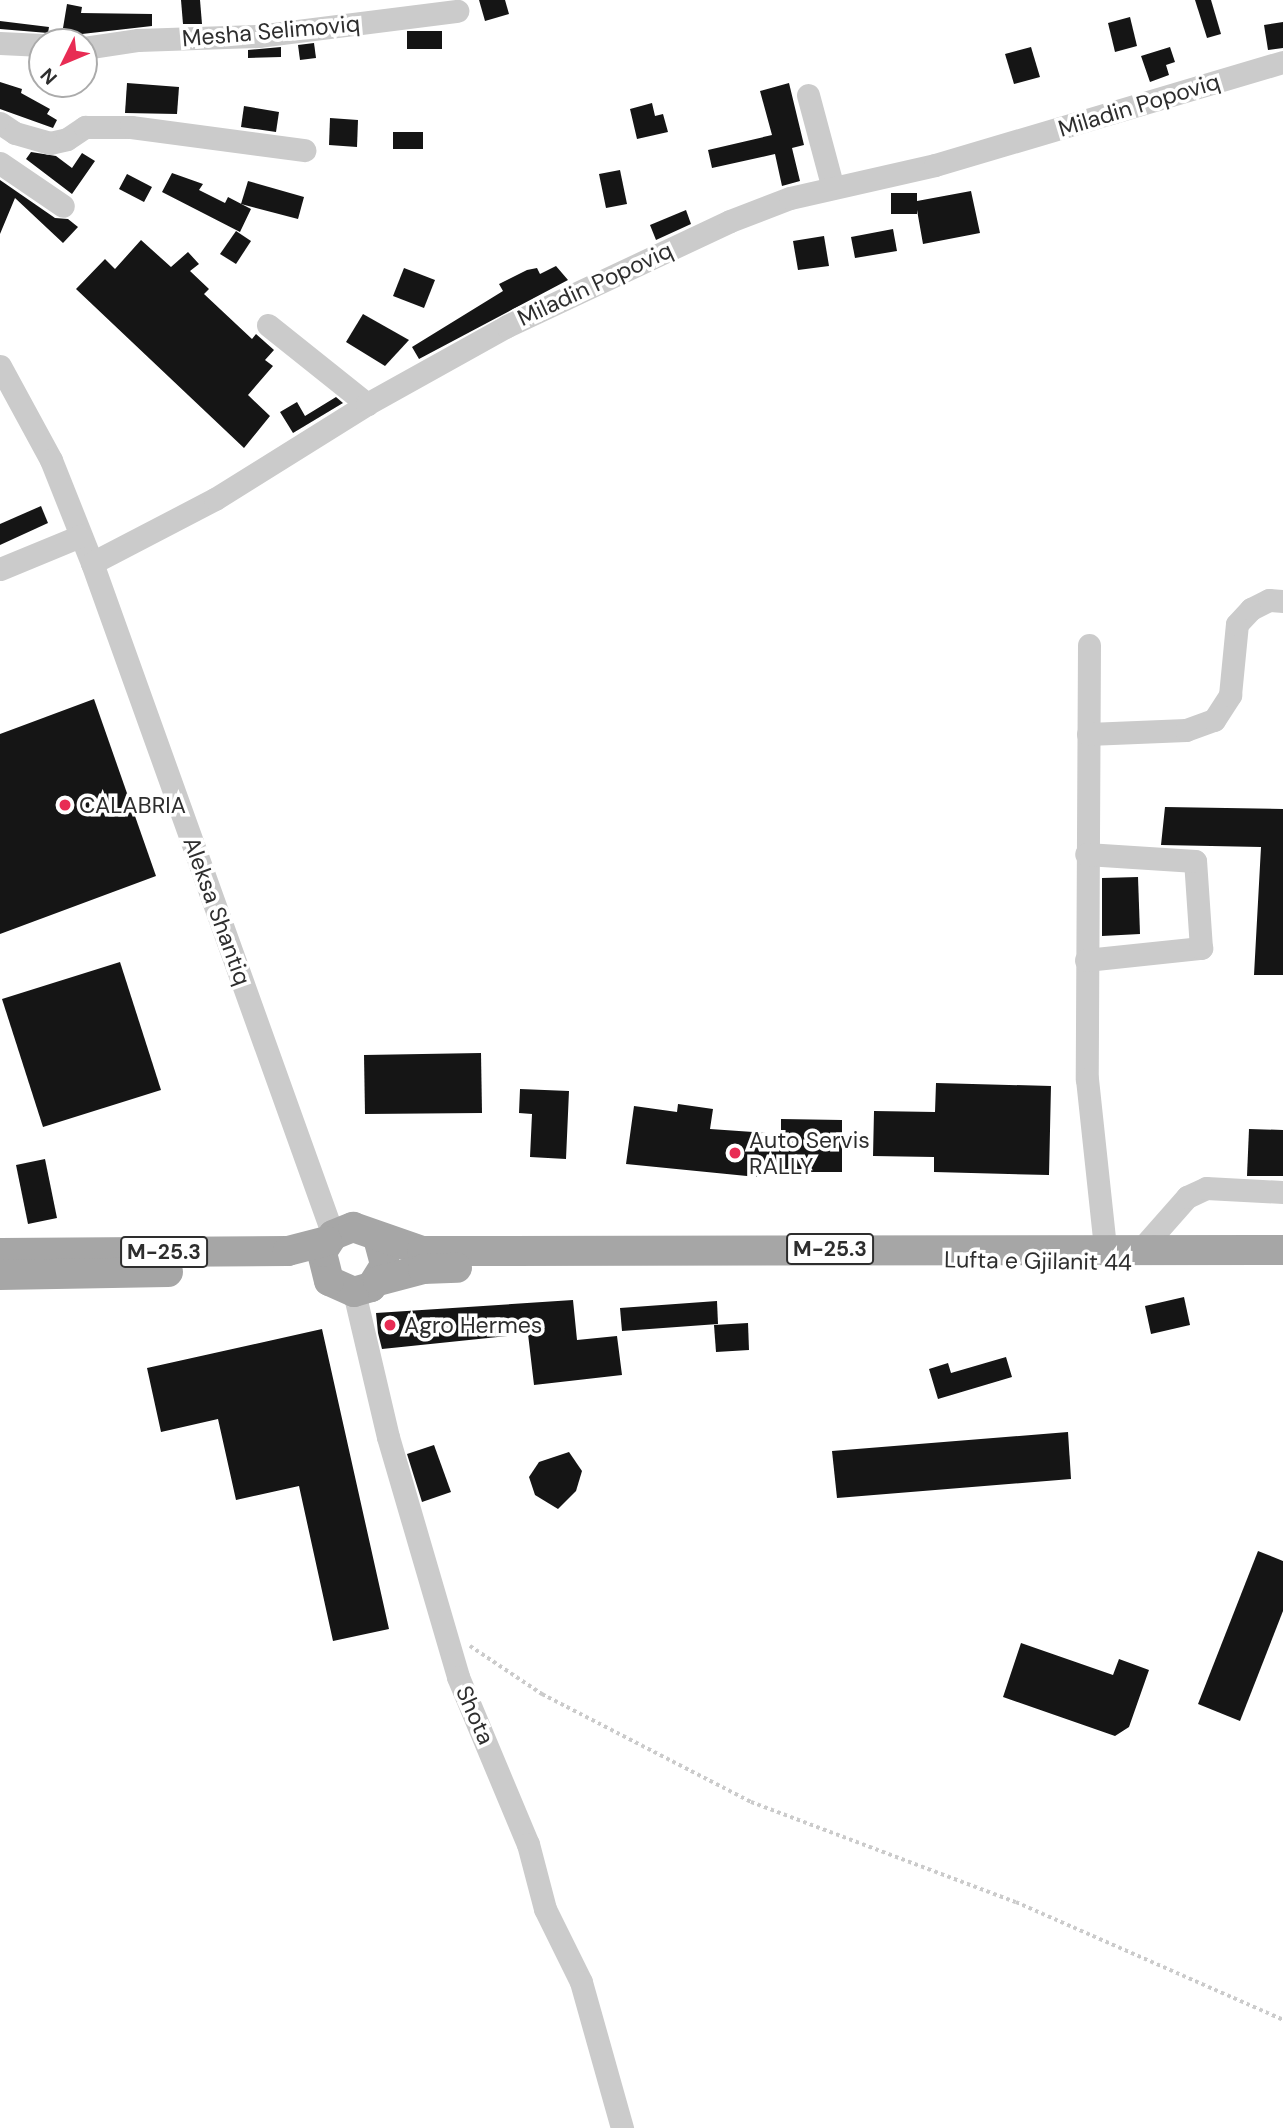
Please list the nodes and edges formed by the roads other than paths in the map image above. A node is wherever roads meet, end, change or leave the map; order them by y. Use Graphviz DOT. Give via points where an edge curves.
graph roads {
  1 [pos="457,11"];
  2 [pos="0,43"];
  3 [pos="28,44"];
  4 [pos="98,46"];
  5 [pos="1283,62"];
  6 [pos="808,95"];
  7 [pos="0,123"];
  8 [pos="304,150"];
  9 [pos="0,163"];
  10 [pos="833,188"];
  11 [pos="63,206"];
  12 [pos="268,325"];
  13 [pos="0,366"];
  14 [pos="367,404"];
  15 [pos="80,536"];
  16 [pos="92,563"];
  17 [pos="0,569"];
  18 [pos="1283,601"];
  19 [pos="1089,645"];
  20 [pos="1088,734"];
  21 [pos="1087,854"];
  22 [pos="1086,960"];
  23 [pos="1283,1192"];
  24 [pos="332,1228"];
  25 [pos="378,1238"];
  26 [pos="1105,1248"];
  27 [pos="1142,1248"];
  28 [pos="1283,1250"];
  29 [pos="0,1253"];
  30 [pos="1283,1264"];
  31 [pos="0,1275"];
  32 [pos="327,1278"];
  33 [pos="366,1287"];
  34 [pos="622,2128"];
  1 -- 4 [label="street, Mesha Selimoviq" via="258,36"];
  2 -- 3 [label="street"];
  5 -- 10 [label="street, Miladin Popoviq" via="935,165"];
  6 -- 10 [label="street"];
  7 -- 8 [label="street" via="15,133 51,143 85,127 131,127"];
  9 -- 11 [label="street"];
  10 -- 14 [label="street, Miladin Popoviq" via="790,198 665,250 507,326"];
  12 -- 14 [label="street"];
  13 -- 15 [label="street, Aleksa Shantiq" via="51,460"];
  14 -- 16 [label="street, Miladin Popoviq" via="293,454"];
  15 -- 16 [label="street, Aleksa Shantiq"];
  15 -- 17 [label="street"];
  16 -- 24 [label="street, Aleksa Shantiq"];
  18 -- 20 [label="street" via="1269,600 1251,609 1237,624 1230,695 1214,720 1186,730"];
  19 -- 20 [label="street"];
  20 -- 21 [label="street"];
  21 -- 22 [label="street"];
  21 -- 22 [label="street" via="1195,861 1201,948"];
  22 -- 26 [label="street" via="1087,1079"];
  23 -- 27 [label="street" via="1206,1188 1187,1198"];
  24 -- 25 [label="main road, M-25.3" via="362,1228"];
  24 -- 29 [label="main road, M-25.3" via="288,1251"];
  24 -- 32 [label="main road" via="321,1262"];
  25 -- 26 [label="main road, M-25.3" via="422,1251"];
  25 -- 33 [label="main road" via="385,1265"];
  26 -- 27 [label="main road, M-25.3"];
  27 -- 28 [label="main road, M-25.3"];
  30 -- 33 [label="main road, Lufta e Gjilanit 44 / M-25.3" via="794,1259 423,1269"];
  31 -- 32 [label="main road, M-25.3" via="285,1270"];
  32 -- 33 [label="main road, M-25.3" via="336,1287"];
  33 -- 34 [label="street, Shota" via="388,1437 458,1677 528,1844 545,1909 581,1982"];
}
